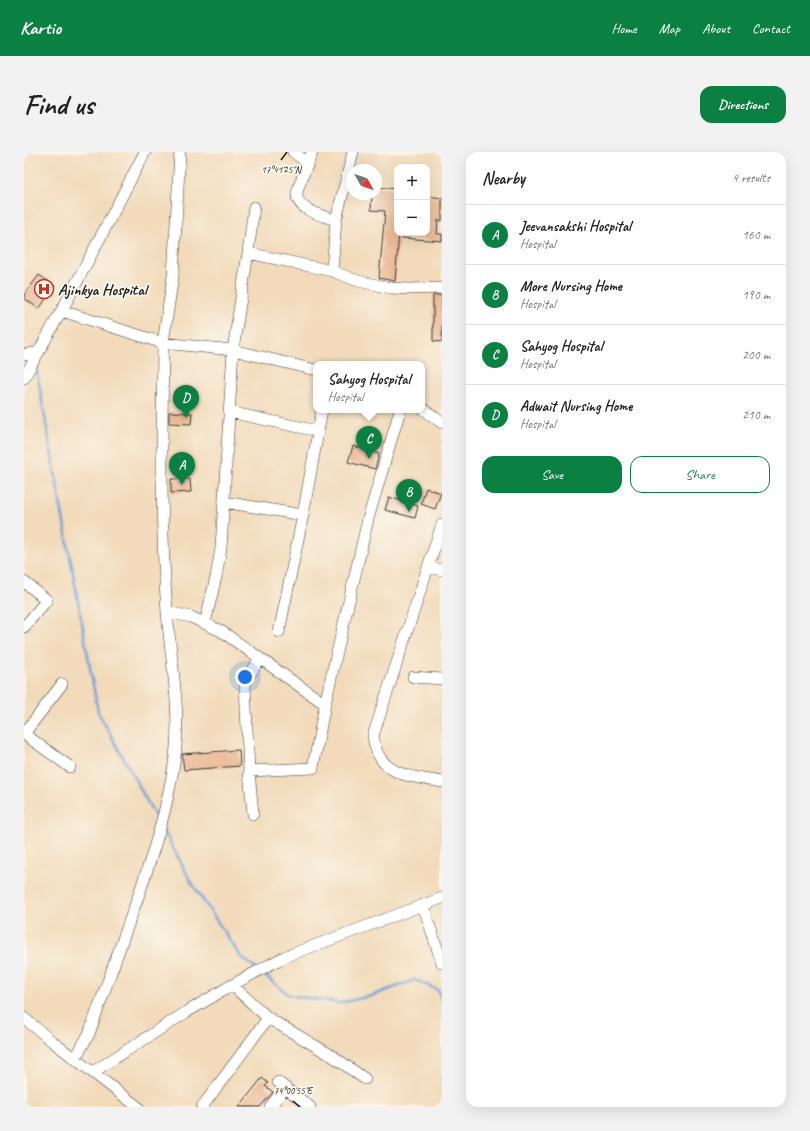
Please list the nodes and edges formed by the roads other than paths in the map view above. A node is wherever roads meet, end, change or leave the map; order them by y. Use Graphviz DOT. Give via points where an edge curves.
graph roads {
  1 [pos="145,152"];
  2 [pos="180,152"];
  3 [pos="293,152"];
  4 [pos="312,152"];
  5 [pos="353,152"];
  6 [pos="308,163"];
  7 [pos="254,208"];
  8 [pos="336,220"];
  9 [pos="248,253"];
  10 [pos="332,271"];
  11 [pos="442,288"];
  12 [pos="62,311"];
  13 [pos="163,343"];
  14 [pos="233,350"];
  15 [pos="39,352"];
  16 [pos="24,355"];
  17 [pos="313,369"];
  18 [pos="24,378"];
  19 [pos="425,410"];
  20 [pos="228,412"];
  21 [pos="321,413"];
  22 [pos="399,413"];
  23 [pos="442,423"];
  24 [pos="318,431"];
  25 [pos="224,502"];
  26 [pos="303,515"];
  27 [pos="442,524"];
  28 [pos="428,567"];
  29 [pos="442,570"];
  30 [pos="24,582"];
  31 [pos="167,612"];
  32 [pos="205,622"];
  33 [pos="24,627"];
  34 [pos="279,632"];
  35 [pos="260,659"];
  36 [pos="413,677"];
  37 [pos="442,679"];
  38 [pos="62,684"];
  39 [pos="324,704"];
  40 [pos="24,734"];
  41 [pos="70,767"];
  42 [pos="249,771"];
  43 [pos="442,782"];
  44 [pos="253,814"];
  45 [pos="442,898"];
  46 [pos="424,905"];
  47 [pos="442,963"];
  48 [pos="232,985"];
  49 [pos="24,1018"];
  50 [pos="268,1018"];
  51 [pos="75,1059"];
  52 [pos="93,1072"];
  53 [pos="365,1079"];
  54 [pos="135,1106"];
  55 [pos="202,1107"];
  56 [pos="270,1107"];
  57 [pos="310,1107"];
  1 -- 12 [label="street"];
  2 -- 13 [label="street" via="173,276"];
  3 -- 6 [label="street"];
  4 -- 6 [label="street"];
  5 -- 8 [label="street"];
  6 -- 8 [label="street" via="297,200 305,209"];
  7 -- 9 [label="street"];
  8 -- 10 [label="street"];
  9 -- 10 [label="street"];
  9 -- 14 [label="street"];
  10 -- 11 [label="street" via="358,281 391,288"];
  12 -- 13 [label="street"];
  12 -- 15 [label="street"];
  13 -- 14 [label="street"];
  13 -- 31 [label="street" via="161,497"];
  14 -- 17 [label="street"];
  14 -- 20 [label="street"];
  15 -- 16 [label="street"];
  15 -- 18 [label="street"];
  19 -- 23 [label="street"];
  20 -- 24 [label="street"];
  20 -- 25 [label="street"];
  21 -- 24 [label="street"];
  22 -- 39 [label="street" via="368,520"];
  24 -- 26 [label="street"];
  25 -- 26 [label="street"];
  25 -- 32 [label="street" via="221,548"];
  26 -- 34 [label="street"];
  27 -- 28 [label="street"];
  28 -- 29 [label="street"];
  28 -- 43 [label="street" via="373,736 374,748 380,760 393,771"];
  30 -- 33 [label="street" via="47,600"];
  31 -- 32 [label="street"];
  31 -- 51 [label="street" via="177,717 174,762 166,808 151,860 89,1034"];
  32 -- 35 [label="street"];
  35 -- 39 [label="street"];
  35 -- 42 [label="street" via="245,686"];
  36 -- 37 [label="street"];
  38 -- 40 [label="street"];
  39 -- 42 [label="street" via="312,768"];
  40 -- 41 [label="street"];
  42 -- 44 [label="street"];
  45 -- 46 [label="street"];
  46 -- 47 [label="street"];
  46 -- 48 [label="street" via="284,957"];
  48 -- 50 [label="street"];
  48 -- 52 [label="street"];
  49 -- 51 [label="street"];
  50 -- 53 [label="street" via="334,1057"];
  50 -- 55 [label="street"];
  51 -- 52 [label="street"];
  52 -- 54 [label="street"];
  56 -- 57 [label="street" via="282,1085"];
}
